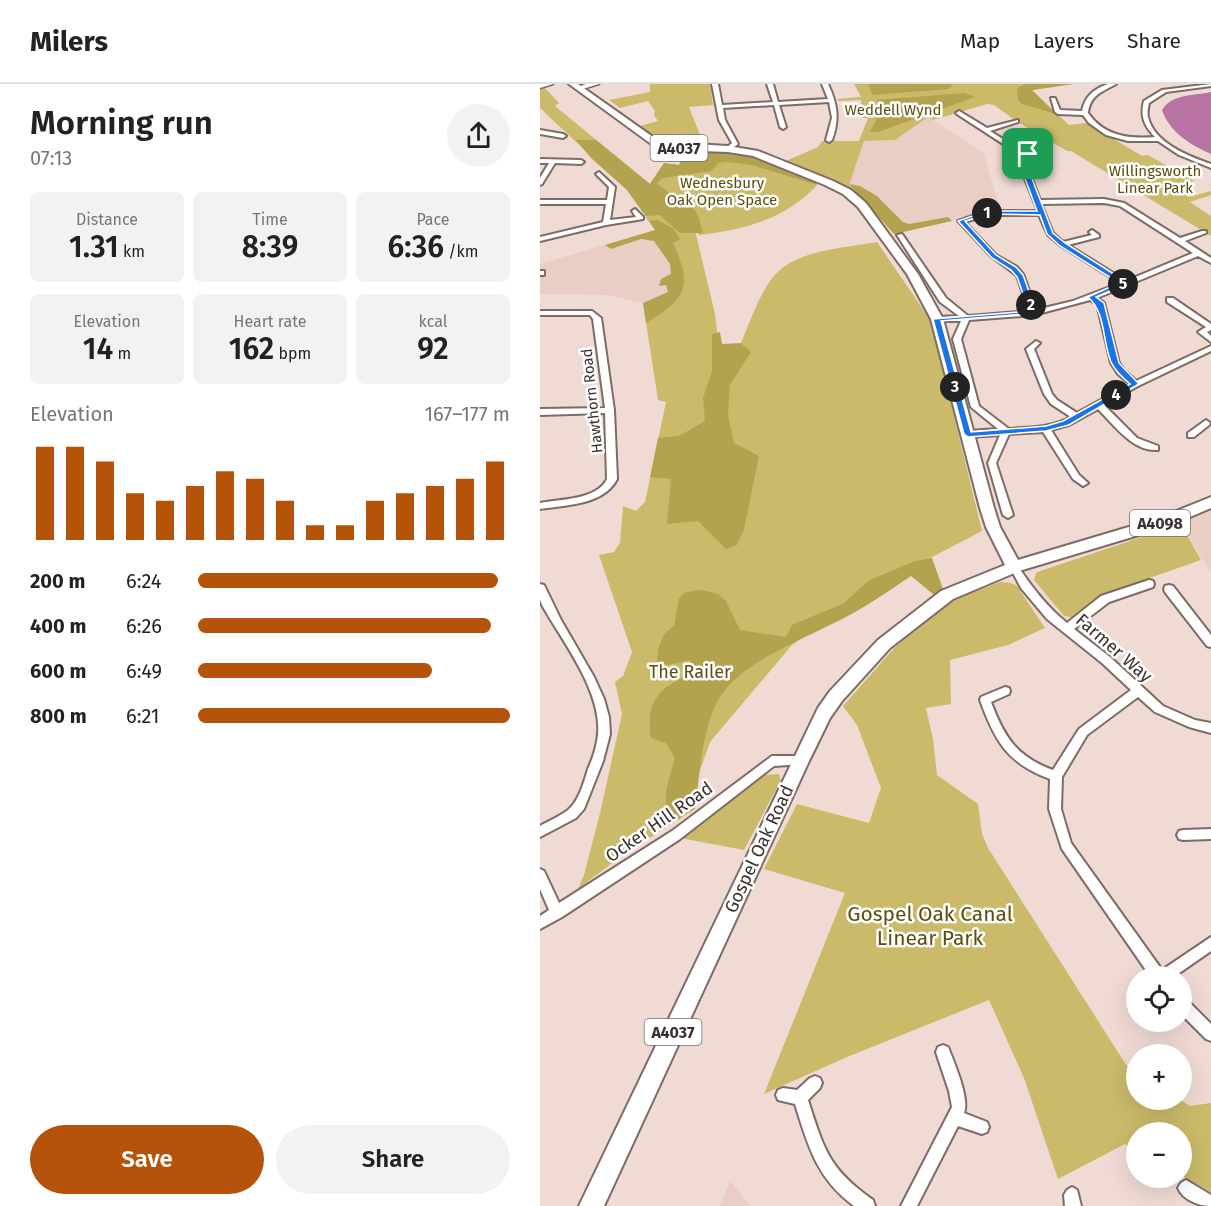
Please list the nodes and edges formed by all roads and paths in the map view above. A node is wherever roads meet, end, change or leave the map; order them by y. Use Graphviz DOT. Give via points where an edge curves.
graph roads {
  1 [pos="549,84"];
  2 [pos="596,84"];
  3 [pos="716,84"];
  4 [pos="770,84"];
  5 [pos="825,84"];
  6 [pos="1113,84"];
  7 [pos="1172,84"];
  8 [pos="1211,84"];
  9 [pos="540,86"];
  10 [pos="576,86"];
  11 [pos="1181,88"];
  12 [pos="1053,99"];
  13 [pos="833,100"];
  14 [pos="775,104"];
  15 [pos="719,107"];
  16 [pos="959,113"];
  17 [pos="1086,113"];
  18 [pos="1016,122"];
  19 [pos="783,127"];
  20 [pos="986,130"];
  21 [pos="540,132"];
  22 [pos="563,136"];
  23 [pos="1160,139"];
  24 [pos="830,140"];
  25 [pos="728,149"];
  26 [pos="1019,154"];
  27 [pos="540,161"];
  28 [pos="553,162"];
  29 [pos="581,162"];
  30 [pos="1211,166"];
  31 [pos="1025,170"];
  32 [pos="599,174"];
  33 [pos="540,182"];
  34 [pos="540,202"];
  35 [pos="610,202"];
  36 [pos="1037,202"];
  37 [pos="635,211"];
  38 [pos="1041,213"];
  39 [pos="606,223"];
  40 [pos="1204,232"];
  41 [pos="900,235"];
  42 [pos="540,239"];
  43 [pos="1179,241"];
  44 [pos="1108,242"];
  45 [pos="1062,244"];
  46 [pos="1198,253"];
  47 [pos="1211,261"];
  48 [pos="1124,283"];
  49 [pos="1091,297"];
  50 [pos="1170,300"];
  51 [pos="540,313"];
  52 [pos="1033,313"];
  53 [pos="966,318"];
  54 [pos="937,319"];
  55 [pos="1211,327"];
  56 [pos="1211,340"];
  57 [pos="1035,343"];
  58 [pos="1211,348"];
  59 [pos="1135,384"];
  60 [pos="1099,405"];
  61 [pos="610,410"];
  62 [pos="540,412"];
  63 [pos="1077,417"];
  64 [pos="1046,429"];
  65 [pos="1006,431"];
  66 [pos="968,434"];
  67 [pos="1211,434"];
  68 [pos="1191,435"];
  69 [pos="1155,448"];
  70 [pos="1087,485"];
  71 [pos="1211,502"];
  72 [pos="540,506"];
  73 [pos="1008,515"];
  74 [pos="1014,567"];
  75 [pos="1149,584"];
  76 [pos="540,588"];
  77 [pos="1169,589"];
  78 [pos="1181,605"];
  79 [pos="1168,609"];
  80 [pos="1066,629"];
  81 [pos="1211,644"];
  82 [pos="1005,691"];
  83 [pos="1138,691"];
  84 [pos="1211,728"];
  85 [pos="800,761"];
  86 [pos="1056,776"];
  87 [pos="540,832"];
  88 [pos="1211,834"];
  89 [pos="1183,835"];
  90 [pos="540,875"];
  91 [pos="557,913"];
  92 [pos="540,923"];
  93 [pos="1211,943"];
  94 [pos="1151,966"];
  95 [pos="1178,966"];
  96 [pos="1192,1015"];
  97 [pos="1211,1034"];
  98 [pos="944,1052"];
  99 [pos="815,1083"];
  100 [pos="783,1095"];
  101 [pos="800,1098"];
  102 [pos="956,1118"];
  103 [pos="982,1127"];
  104 [pos="1186,1188"];
  105 [pos="1211,1204"];
  106 [pos="591,1206"];
  107 [pos="867,1206"];
  108 [pos="909,1206"];
  1 -- 9 [label="street"];
  2 -- 10 [label="street"];
  3 -- 15 [label="street"];
  4 -- 14 [label="street"];
  5 -- 13 [label="street"];
  6 -- 17 [label="street" via="1091,96"];
  7 -- 11 [label="street"];
  8 -- 11 [label="street"];
  10 -- 25 [label="main road, A4037" via="657,144"];
  11 -- 23 [label="street" via="1146,102 1145,120"];
  12 -- 17 [label="street" via="1058,112"];
  13 -- 14 [label="street"];
  13 -- 24 [label="street" via="836,120"];
  14 -- 15 [label="street"];
  14 -- 19 [label="street"];
  15 -- 25 [label="street" via="735,144"];
  16 -- 20 [label="street"];
  17 -- 23 [label="street" via="1091,121 1113,135 1131,140"];
  18 -- 20 [label="street"];
  20 -- 26 [label="street" via="1012,145"];
  21 -- 22 [label="street"];
  23 -- 30 [label="street" via="1180,153"];
  25 -- 54 [label="main road, A4037" via="755,153 829,183 855,199 893,246"];
  26 -- 31 [label="street"];
  26 -- 31 [label="street" via="1032,156 1046,166"];
  27 -- 28 [label="street"];
  28 -- 29 [label="street"];
  28 -- 33 [label="street"];
  31 -- 36 [label="street"];
  32 -- 35 [label="street" via="612,187"];
  34 -- 35 [label="street"];
  35 -- 39 [label="street"];
  36 -- 38 [label="street"];
  36 -- 43 [label="street" via="1114,202"];
  37 -- 39 [label="street" via="641,218"];
  38 -- 45 [label="street" via="1050,234"];
  38 -- 52 [label="street" via="987,213 961,221 994,256 1020,276"];
  39 -- 42 [label="street"];
  40 -- 43 [label="street"];
  41 -- 53 [label="street" via="944,300"];
  43 -- 46 [label="street"];
  44 -- 45 [label="street" via="1095,234"];
  45 -- 48 [label="street"];
  46 -- 47 [label="street"];
  46 -- 48 [label="street"];
  48 -- 49 [label="street"];
  49 -- 52 [label="street"];
  49 -- 59 [label="street" via="1100,303 1115,363"];
  50 -- 55 [label="street"];
  51 -- 61 [label="street, Hawthorn Road" via="592,313 597,318"];
  52 -- 53 [label="street"];
  53 -- 54 [label="street"];
  53 -- 65 [label="street" via="957,339 975,407"];
  54 -- 66 [label="main road, A4037"];
  55 -- 56 [label="street" via="1202,332"];
  57 -- 63 [label="street" via="1029,349 1048,394"];
  58 -- 59 [label="street"];
  59 -- 60 [label="street"];
  60 -- 63 [label="street"];
  60 -- 69 [label="street" via="1134,440"];
  61 -- 62 [label="street"];
  61 -- 72 [label="street, Hawthorn Road" via="609,488 598,495"];
  63 -- 64 [label="street"];
  64 -- 65 [label="street"];
  64 -- 70 [label="street" via="1076,477"];
  65 -- 66 [label="street"];
  65 -- 73 [label="street" via="992,463"];
  66 -- 74 [label="main road, A4037" via="993,527"];
  67 -- 68 [label="street" via="1204,426"];
  71 -- 74 [label="main road, A4098" via="1164,522"];
  74 -- 80 [label="street, Farmer Way" via="1041,605"];
  74 -- 85 [label="main road, Gospel Oak Road / A4037" via="947,595 884,644 836,696"];
  75 -- 80 [label="street" via="1105,599"];
  76 -- 87 [label="street" via="553,619 598,694 604,734 580,805"];
  77 -- 78 [label="street"];
  78 -- 79 [label="street"];
  78 -- 81 [label="street"];
  80 -- 83 [label="street, Farmer Way"];
  82 -- 86 [label="street" via="984,700 1000,736 1032,768"];
  83 -- 84 [label="street, Farmer Way" via="1159,710"];
  83 -- 86 [label="street" via="1083,732"];
  85 -- 91 [label="street, Ocker Hill Road" via="772,761 676,835"];
  85 -- 106 [label="main road, Gospel Oak Road / A4037"];
  86 -- 94 [label="street" via="1055,809 1066,845"];
  88 -- 89 [label="street"];
  90 -- 91 [label="street"];
  91 -- 92 [label="street, Ocker Hill Road"];
  93 -- 95 [label="street"];
  96 -- 97 [label="street"];
  98 -- 102 [label="street" via="957,1091"];
  99 -- 101 [label="street"];
  100 -- 101 [label="street"];
  101 -- 107 [label="street" via="820,1161 837,1183"];
  102 -- 103 [label="street"];
  102 -- 108 [label="street"];
  104 -- 105 [label="street"];
}
